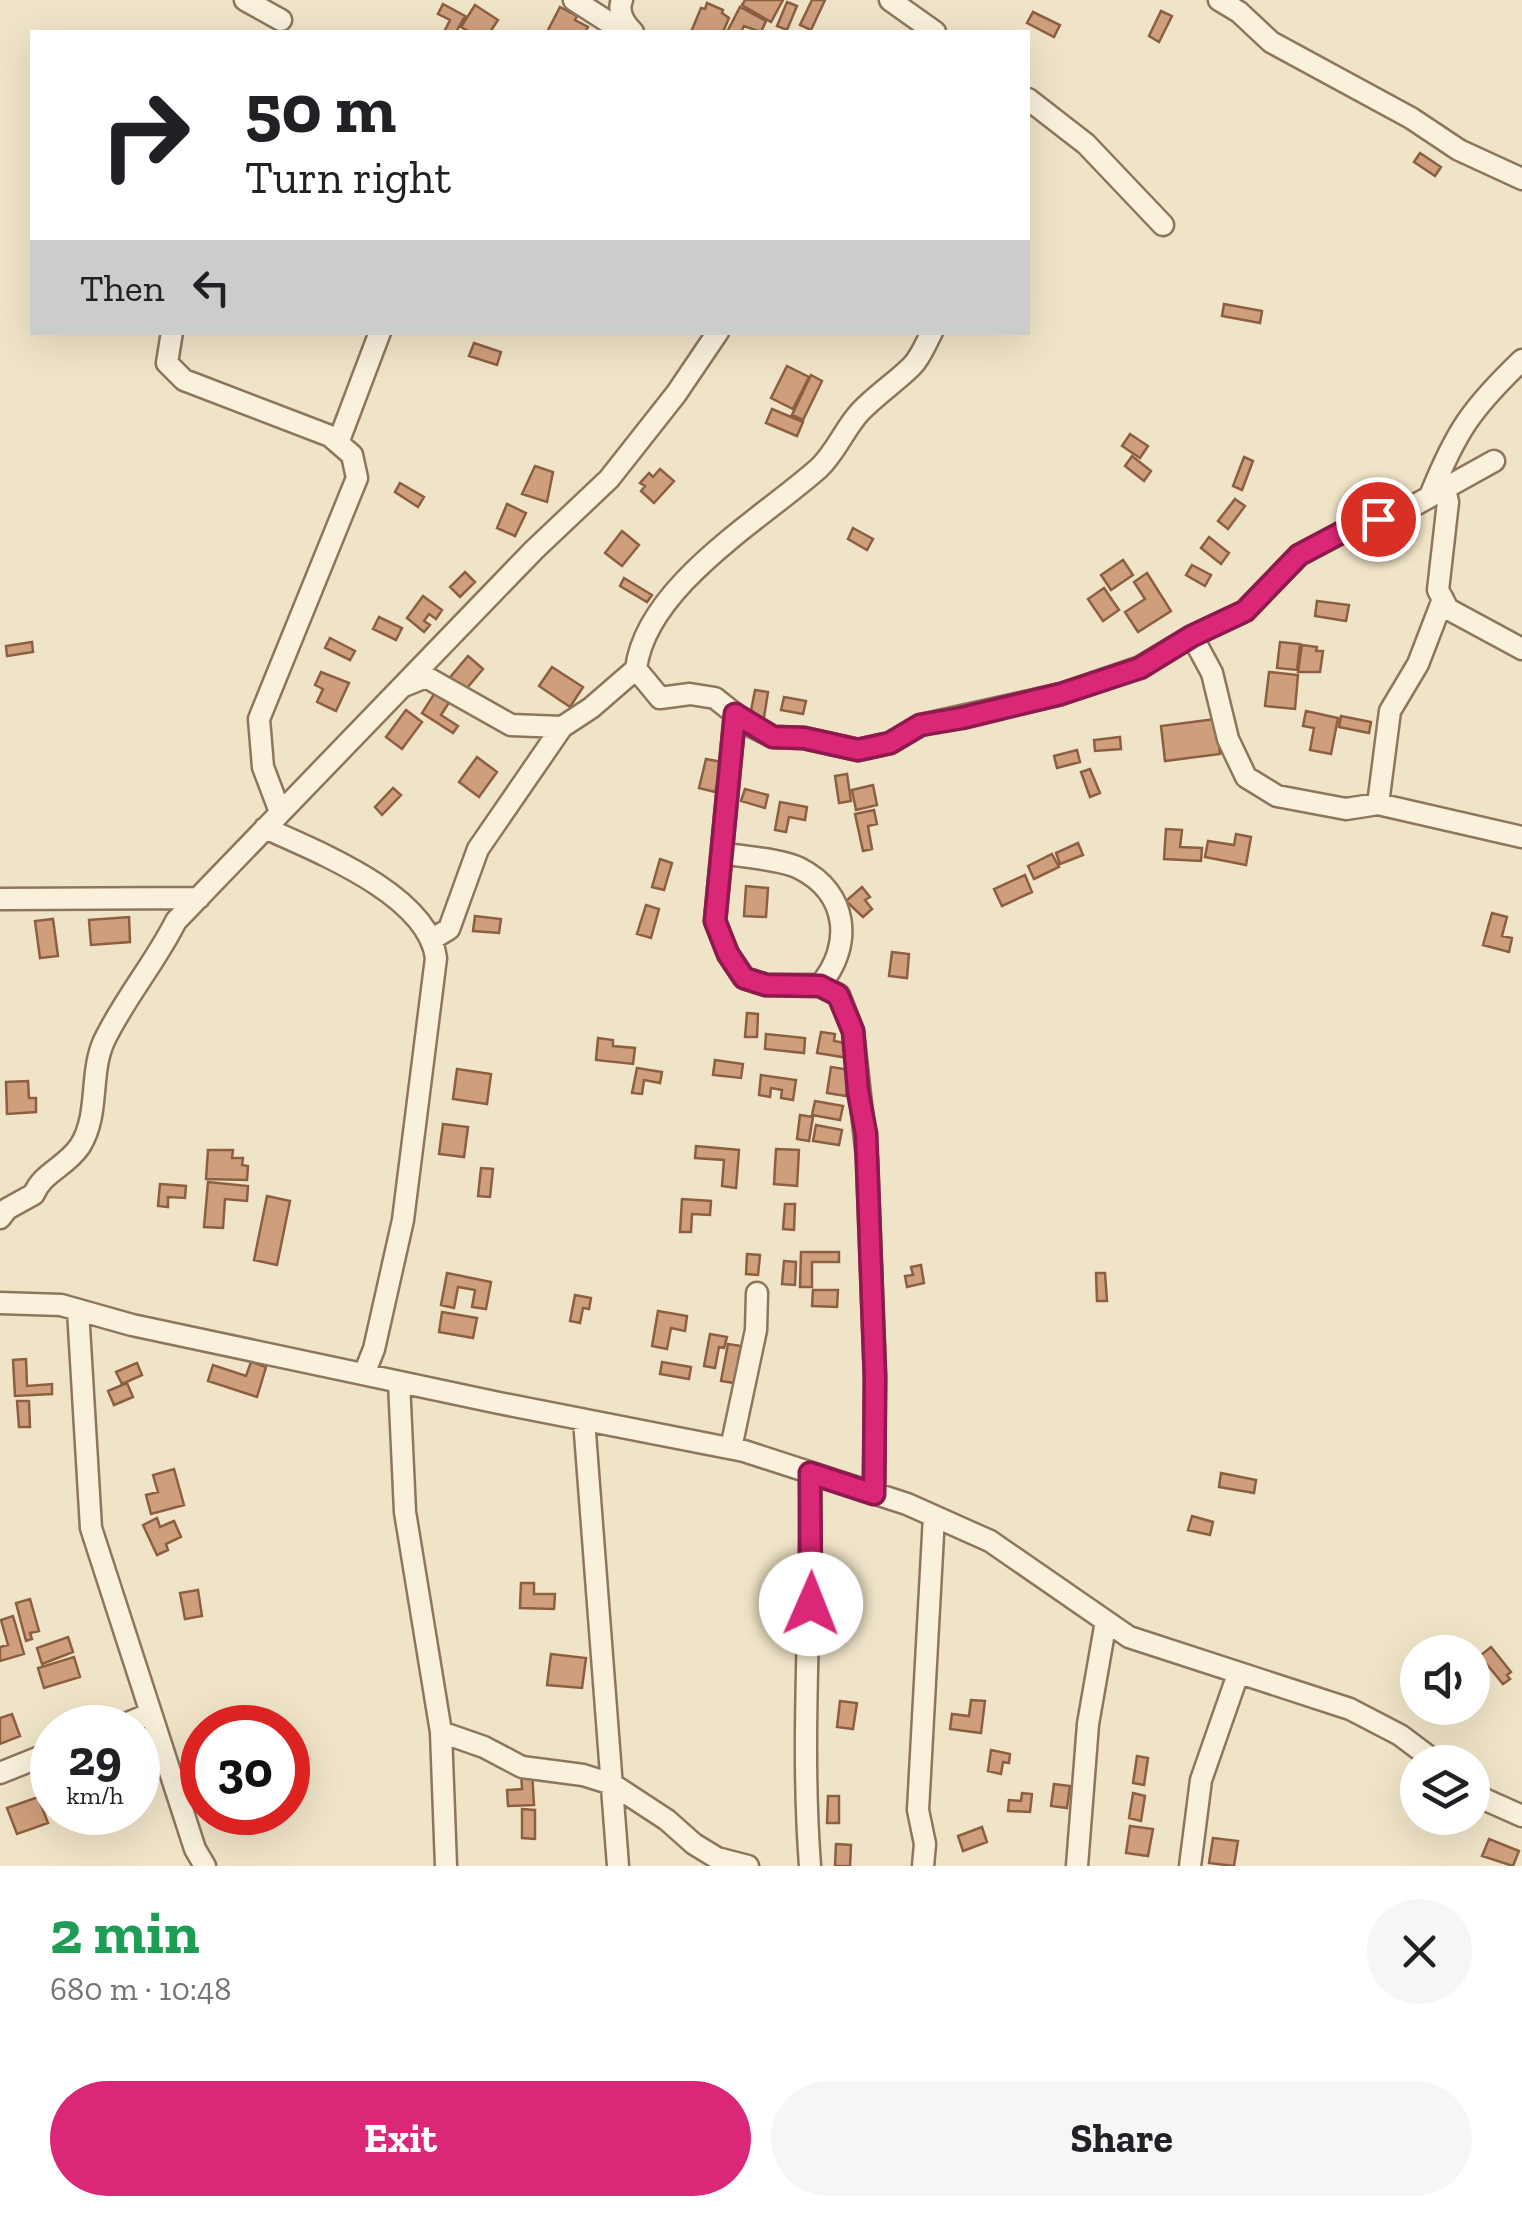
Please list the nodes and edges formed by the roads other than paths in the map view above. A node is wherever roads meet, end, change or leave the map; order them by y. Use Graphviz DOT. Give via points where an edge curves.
graph roads {
  1 [pos="245,0"];
  2 [pos="574,0"];
  3 [pos="622,0"];
  4 [pos="890,0"];
  5 [pos="1220,0"];
  6 [pos="280,20"];
  7 [pos="621,30"];
  8 [pos="631,30"];
  9 [pos="932,30"];
  10 [pos="1030,101"];
  11 [pos="1522,179"];
  12 [pos="1164,225"];
  13 [pos="172,335"];
  14 [pos="379,335"];
  15 [pos="716,335"];
  16 [pos="930,335"];
  17 [pos="1522,360"];
  18 [pos="338,443"];
  19 [pos="1494,461"];
  20 [pos="1438,492"];
  21 [pos="1443,599"];
  22 [pos="1192,636"];
  23 [pos="1522,649"];
  24 [pos="636,668"];
  25 [pos="404,686"];
  26 [pos="735,714"];
  27 [pos="562,727"];
  28 [pos="1378,804"];
  29 [pos="272,820"];
  30 [pos="1522,837"];
  31 [pos="722,852"];
  32 [pos="0,898"];
  33 [pos="199,898"];
  34 [pos="434,938"];
  35 [pos="820,986"];
  36 [pos="0,1218"];
  37 [pos="757,1293"];
  38 [pos="0,1303"];
  39 [pos="78,1310"];
  40 [pos="364,1374"];
  41 [pos="399,1382"];
  42 [pos="584,1420"];
  43 [pos="731,1448"];
  44 [pos="810,1473"];
  45 [pos="874,1494"];
  46 [pos="934,1516"];
  47 [pos="1106,1622"];
  48 [pos="1238,1674"];
  49 [pos="147,1705"];
  50 [pos="441,1732"];
  51 [pos="160,1744"];
  52 [pos="1413,1745"];
  53 [pos="30,1761"];
  54 [pos="0,1773"];
  55 [pos="612,1784"];
  56 [pos="1490,1802"];
  57 [pos="1522,1816"];
  58 [pos="204,1866"];
  59 [pos="446,1866"];
  60 [pos="618,1866"];
  61 [pos="748,1866"];
  62 [pos="810,1866"];
  63 [pos="924,1866"];
  64 [pos="1078,1866"];
  65 [pos="1190,1866"];
  1 -- 6 [label="street"];
  2 -- 7 [label="street"];
  3 -- 8 [label="street"];
  4 -- 9 [label="street"];
  5 -- 11 [label="street" via="1271,42"];
  10 -- 12 [label="street" via="1086,144"];
  13 -- 18 [label="street" via="167,363 184,380"];
  14 -- 18 [label="street"];
  15 -- 25 [label="street" via="609,479"];
  16 -- 24 [label="street" via="915,363 859,412 824,464 674,594 648,630"];
  17 -- 20 [label="street" via="1484,395 1452,441"];
  18 -- 29 [label="street" via="352,455 357,478 259,719"];
  19 -- 20 [label="street"];
  20 -- 21 [label="street" via="1448,502 1438,590"];
  20 -- 22 [label="street" via="1299,555 1245,611"];
  21 -- 23 [label="street" via="1448,609"];
  21 -- 28 [label="street" via="1418,664 1390,711"];
  22 -- 26 [label="street" via="1140,668 1061,694 920,725 890,743 858,750 773,737"];
  22 -- 28 [label="street" via="1212,674 1228,740 1246,777 1277,796 1346,809"];
  24 -- 26 [label="street" via="660,698 715,698"];
  24 -- 27 [label="street"];
  25 -- 27 [label="street" via="426,677 511,725"];
  25 -- 29 [label="street"];
  26 -- 31 [label="street"];
  27 -- 34 [label="street" via="478,850 448,929"];
  28 -- 30 [label="street"];
  29 -- 33 [label="street"];
  29 -- 34 [label="street" via="417,915"];
  31 -- 35 [label="street" via="715,921 744,978"];
  31 -- 35 [label="street" via="798,867 825,888 840,914 842,944"];
  32 -- 33 [label="street"];
  33 -- 36 [label="street" via="176,921 104,1041 81,1144 64,1167"];
  34 -- 40 [label="street" via="403,1220"];
  35 -- 45 [label="street" via="838,995 848,1012 866,1134"];
  37 -- 43 [label="street" via="756,1330"];
  38 -- 39 [label="street"];
  39 -- 40 [label="street"];
  39 -- 49 [label="street" via="92,1528"];
  40 -- 41 [label="street"];
  41 -- 42 [label="street"];
  41 -- 50 [label="street" via="404,1512"];
  42 -- 43 [label="street"];
  42 -- 55 [label="street"];
  43 -- 44 [label="street"];
  44 -- 45 [label="street"];
  44 -- 62 [label="street"];
  45 -- 46 [label="street"];
  46 -- 47 [label="street" via="990,1541"];
  46 -- 63 [label="street" via="918,1810"];
  47 -- 48 [label="street" via="1129,1637"];
  47 -- 64 [label="street" via="1088,1724"];
  48 -- 52 [label="street" via="1350,1709"];
  48 -- 65 [label="street" via="1201,1780"];
  50 -- 55 [label="street" via="522,1767"];
  50 -- 59 [label="street"];
  51 -- 58 [label="street"];
  53 -- 54 [label="street"];
  55 -- 60 [label="street"];
  55 -- 61 [label="street" via="694,1844"];
  56 -- 57 [label="street"];
}
